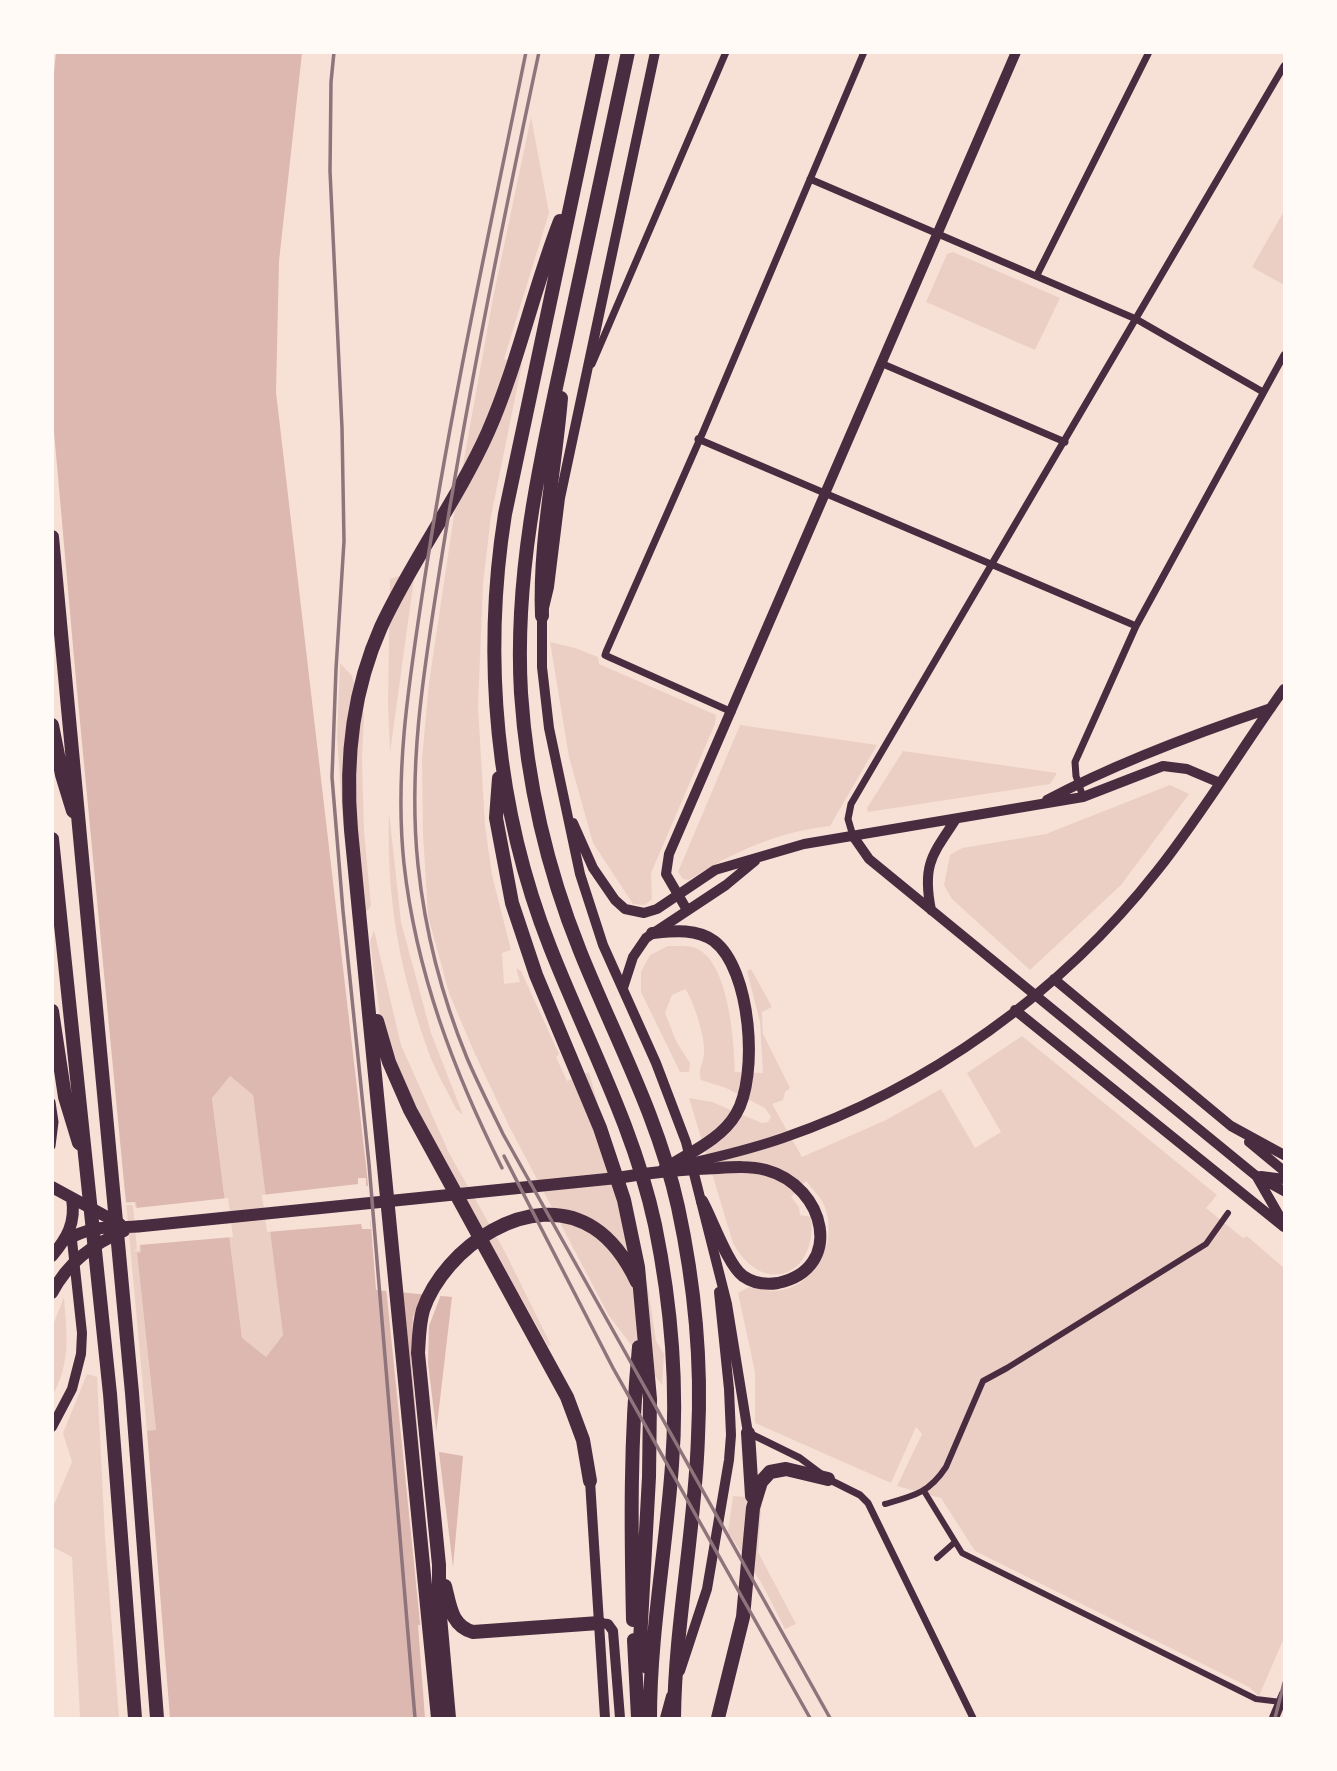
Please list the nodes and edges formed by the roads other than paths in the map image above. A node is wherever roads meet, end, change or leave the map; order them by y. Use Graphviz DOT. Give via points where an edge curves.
graph roads {
  1 [pos="603,52"];
  2 [pos="628,52"];
  3 [pos="655,52"];
  4 [pos="726,52"];
  5 [pos="864,52"];
  6 [pos="1016,52"];
  7 [pos="1149,52"];
  8 [pos="1284,66"];
  9 [pos="810,180"];
  10 [pos="575,184"];
  11 [pos="938,234"];
  12 [pos="1037,275"];
  13 [pos="1136,319"];
  14 [pos="566,341"];
  15 [pos="1284,355"];
  16 [pos="883,363"];
  17 [pos="587,378"];
  18 [pos="1263,392"];
  19 [pos="698,439"];
  20 [pos="1065,442"];
  21 [pos="826,495"];
  22 [pos="52,537"];
  23 [pos="991,565"];
  24 [pos="542,617"];
  25 [pos="1136,626"];
  26 [pos="1284,689"];
  27 [pos="1271,708"];
  28 [pos="732,712"];
  29 [pos="52,725"];
  30 [pos="501,752"];
  31 [pos="1078,783"];
  32 [pos="1220,783"];
  33 [pos="1083,797"];
  34 [pos="1036,806"];
  35 [pos="566,808"];
  36 [pos="956,819"];
  37 [pos="853,836"];
  38 [pos="52,839"];
  39 [pos="82,843"];
  40 [pos="758,859"];
  41 [pos="677,895"];
  42 [pos="687,910"];
  43 [pos="931,910"];
  44 [pos="652,933"];
  45 [pos="366,982"];
  46 [pos="1051,982"];
  47 [pos="623,988"];
  48 [pos="1018,1008"];
  49 [pos="52,1011"];
  50 [pos="52,1102"];
  51 [pos="1231,1126"];
  52 [pos="52,1146"];
  53 [pos="1284,1155"];
  54 [pos="663,1170"];
  55 [pos="1284,1171"];
  56 [pos="1255,1175"];
  57 [pos="90,1178"];
  58 [pos="617,1178"];
  59 [pos="1284,1179"];
  60 [pos="52,1187"];
  61 [pos="1284,1191"];
  62 [pos="72,1199"];
  63 [pos="702,1201"];
  64 [pos="1228,1213"];
  65 [pos="99,1214"];
  66 [pos="1284,1226"];
  67 [pos="134,1227"];
  68 [pos="90,1229"];
  69 [pos="57,1248"];
  70 [pos="717,1268"];
  71 [pos="60,1279"];
  72 [pos="640,1290"];
  73 [pos="52,1293"];
  74 [pos="642,1318"];
  75 [pos="52,1427"];
  76 [pos="748,1433"];
  77 [pos="828,1479"];
  78 [pos="590,1481"];
  79 [pos="756,1482"];
  80 [pos="925,1491"];
  81 [pos="885,1504"];
  82 [pos="955,1542"];
  83 [pos="937,1558"];
  84 [pos="439,1565"];
  85 [pos="599,1623"];
  86 [pos="650,1679"];
  87 [pos="1283,1700"];
  88 [pos="135,1718"];
  89 [pos="157,1718"];
  90 [pos="438,1718"];
  91 [pos="449,1718"];
  92 [pos="605,1718"];
  93 [pos="620,1718"];
  94 [pos="638,1718"];
  95 [pos="650,1718"];
  96 [pos="665,1718"];
  97 [pos="674,1718"];
  98 [pos="718,1718"];
  99 [pos="973,1718"];
  100 [pos="1273,1718"];
  1 -- 10 [label="highway"];
  2 -- 14 [label="highway"];
  3 -- 17 [label="main road"];
  4 -- 17 [label="street"];
  5 -- 9 [label="street"];
  6 -- 11 [label="street"];
  7 -- 12 [label="street"];
  8 -- 13 [label="street"];
  9 -- 11 [label="street"];
  9 -- 19 [label="street"];
  10 -- 30 [label="highway" via="502,536 494,647"];
  10 -- 45 [label="highway" via="485,438 380,630 366,668 351,751 349,809"];
  11 -- 12 [label="street"];
  11 -- 16 [label="street"];
  12 -- 13 [label="street"];
  13 -- 18 [label="street"];
  13 -- 20 [label="street"];
  14 -- 24 [label="highway" via="545,526"];
  14 -- 97 [label="highway" via="535,490 523,579 521,690 540,824 564,910 643,1096 666,1162 683,1233 695,1321 697,1455"];
  15 -- 18 [label="street"];
  16 -- 20 [label="street"];
  16 -- 21 [label="street"];
  17 -- 24 [label="main road" via="560,498"];
  18 -- 25 [label="street"];
  19 -- 21 [label="street"];
  19 -- 28 [label="street" via="605,655"];
  20 -- 23 [label="street"];
  21 -- 23 [label="street"];
  21 -- 28 [label="street"];
  22 -- 39 [label="highway"];
  23 -- 25 [label="street"];
  23 -- 37 [label="street" via="851,804 848,819"];
  24 -- 35 [label="main road" via="546,707"];
  25 -- 31 [label="street" via="1077,755 1074,770"];
  26 -- 27 [label="main road"];
  27 -- 31 [label="main road"];
  27 -- 32 [label="main road"];
  28 -- 41 [label="street" via="667,860 666,874"];
  29 -- 39 [label="highway"];
  30 -- 58 [label="highway" via="496,818 512,903"];
  30 -- 86 [label="highway" via="515,832 539,917 623,1117 643,1178 666,1290 673,1375 672,1465"];
  31 -- 33 [label="street"];
  31 -- 34 [label="main road"];
  32 -- 33 [label="main road" via="1187,769 1163,766"];
  32 -- 46 [label="main road" via="1135,897"];
  33 -- 34 [label="main road"];
  34 -- 36 [label="main road"];
  35 -- 41 [label="main road" via="593,868 621,907 649,912"];
  35 -- 47 [label="main road" via="586,896"];
  36 -- 37 [label="main road"];
  36 -- 43 [label="main road" via="930,862"];
  37 -- 40 [label="main road"];
  37 -- 43 [label="main road" via="870,859"];
  38 -- 57 [label="highway"];
  39 -- 89 [label="highway"];
  40 -- 41 [label="main road" via="715,870"];
  40 -- 42 [label="main road"];
  41 -- 42 [label="street"];
  42 -- 44 [label="main road"];
  43 -- 56 [label="main road"];
  44 -- 47 [label="main road" via="633,957"];
  44 -- 54 [label="main road" via="699,934 725,952 744,1006 750,1058 746,1090 731,1121"];
  45 -- 78 [label="highway" via="402,1094 567,1397 583,1440"];
  45 -- 90 [label="highway"];
  46 -- 48 [label="main road"];
  46 -- 51 [label="main road"];
  47 -- 63 [label="main road" via="676,1111"];
  48 -- 54 [label="main road" via="930,1069 845,1113 764,1144"];
  48 -- 66 [label="main road"];
  49 -- 57 [label="highway" via="65,1097"];
  50 -- 52 [label="street"];
  51 -- 53 [label="main road"];
  51 -- 55 [label="main road"];
  54 -- 58 [label="main road"];
  54 -- 63 [label="main road" via="736,1167 765,1170 792,1182 811,1201 818,1216 821,1234 815,1256 793,1278 768,1284 746,1278 735,1268"];
  56 -- 59 [label="main road"];
  56 -- 61 [label="main road"];
  56 -- 66 [label="main road"];
  57 -- 88 [label="highway"];
  58 -- 67 [label="main road"];
  58 -- 72 [label="highway"];
  60 -- 62 [label="main road"];
  60 -- 75 [label="street" via="69,1213 82,1343 72,1389"];
  62 -- 65 [label="main road"];
  62 -- 69 [label="main road" via="73,1218"];
  63 -- 70 [label="main road"];
  64 -- 80 [label="street" via="1206,1244 983,1381 946,1467"];
  65 -- 67 [label="main road"];
  65 -- 68 [label="main road"];
  67 -- 68 [label="main road"];
  67 -- 71 [label="main road" via="87,1250"];
  68 -- 69 [label="main road"];
  68 -- 71 [label="main road"];
  70 -- 76 [label="main road"];
  70 -- 96 [label="main road" via="730,1407 726,1481 707,1589"];
  71 -- 73 [label="main road"];
  72 -- 74 [label="highway"];
  72 -- 84 [label="highway" via="620,1252 603,1235 582,1222 556,1216 528,1218 489,1232 444,1270 422,1313 418,1353"];
  74 -- 86 [label="highway" via="650,1413 640,1641"];
  74 -- 94 [label="highway" via="634,1401 631,1547"];
  76 -- 77 [label="street" via="800,1458"];
  76 -- 79 [label="highway"];
  77 -- 79 [label="highway" via="786,1469 770,1472"];
  77 -- 99 [label="street" via="860,1495 871,1508"];
  78 -- 85 [label="main road"];
  79 -- 98 [label="highway" via="743,1617"];
  80 -- 81 [label="street"];
  80 -- 82 [label="street"];
  82 -- 83 [label="street"];
  82 -- 87 [label="street" via="962,1553 1256,1699"];
  84 -- 85 [label="highway" via="458,1624 473,1632"];
  84 -- 91 [label="highway"];
  85 -- 92 [label="main road"];
  85 -- 93 [label="main road" via="613,1630"];
  86 -- 95 [label="highway"];
  87 -- 100 [label="main road"];
}
